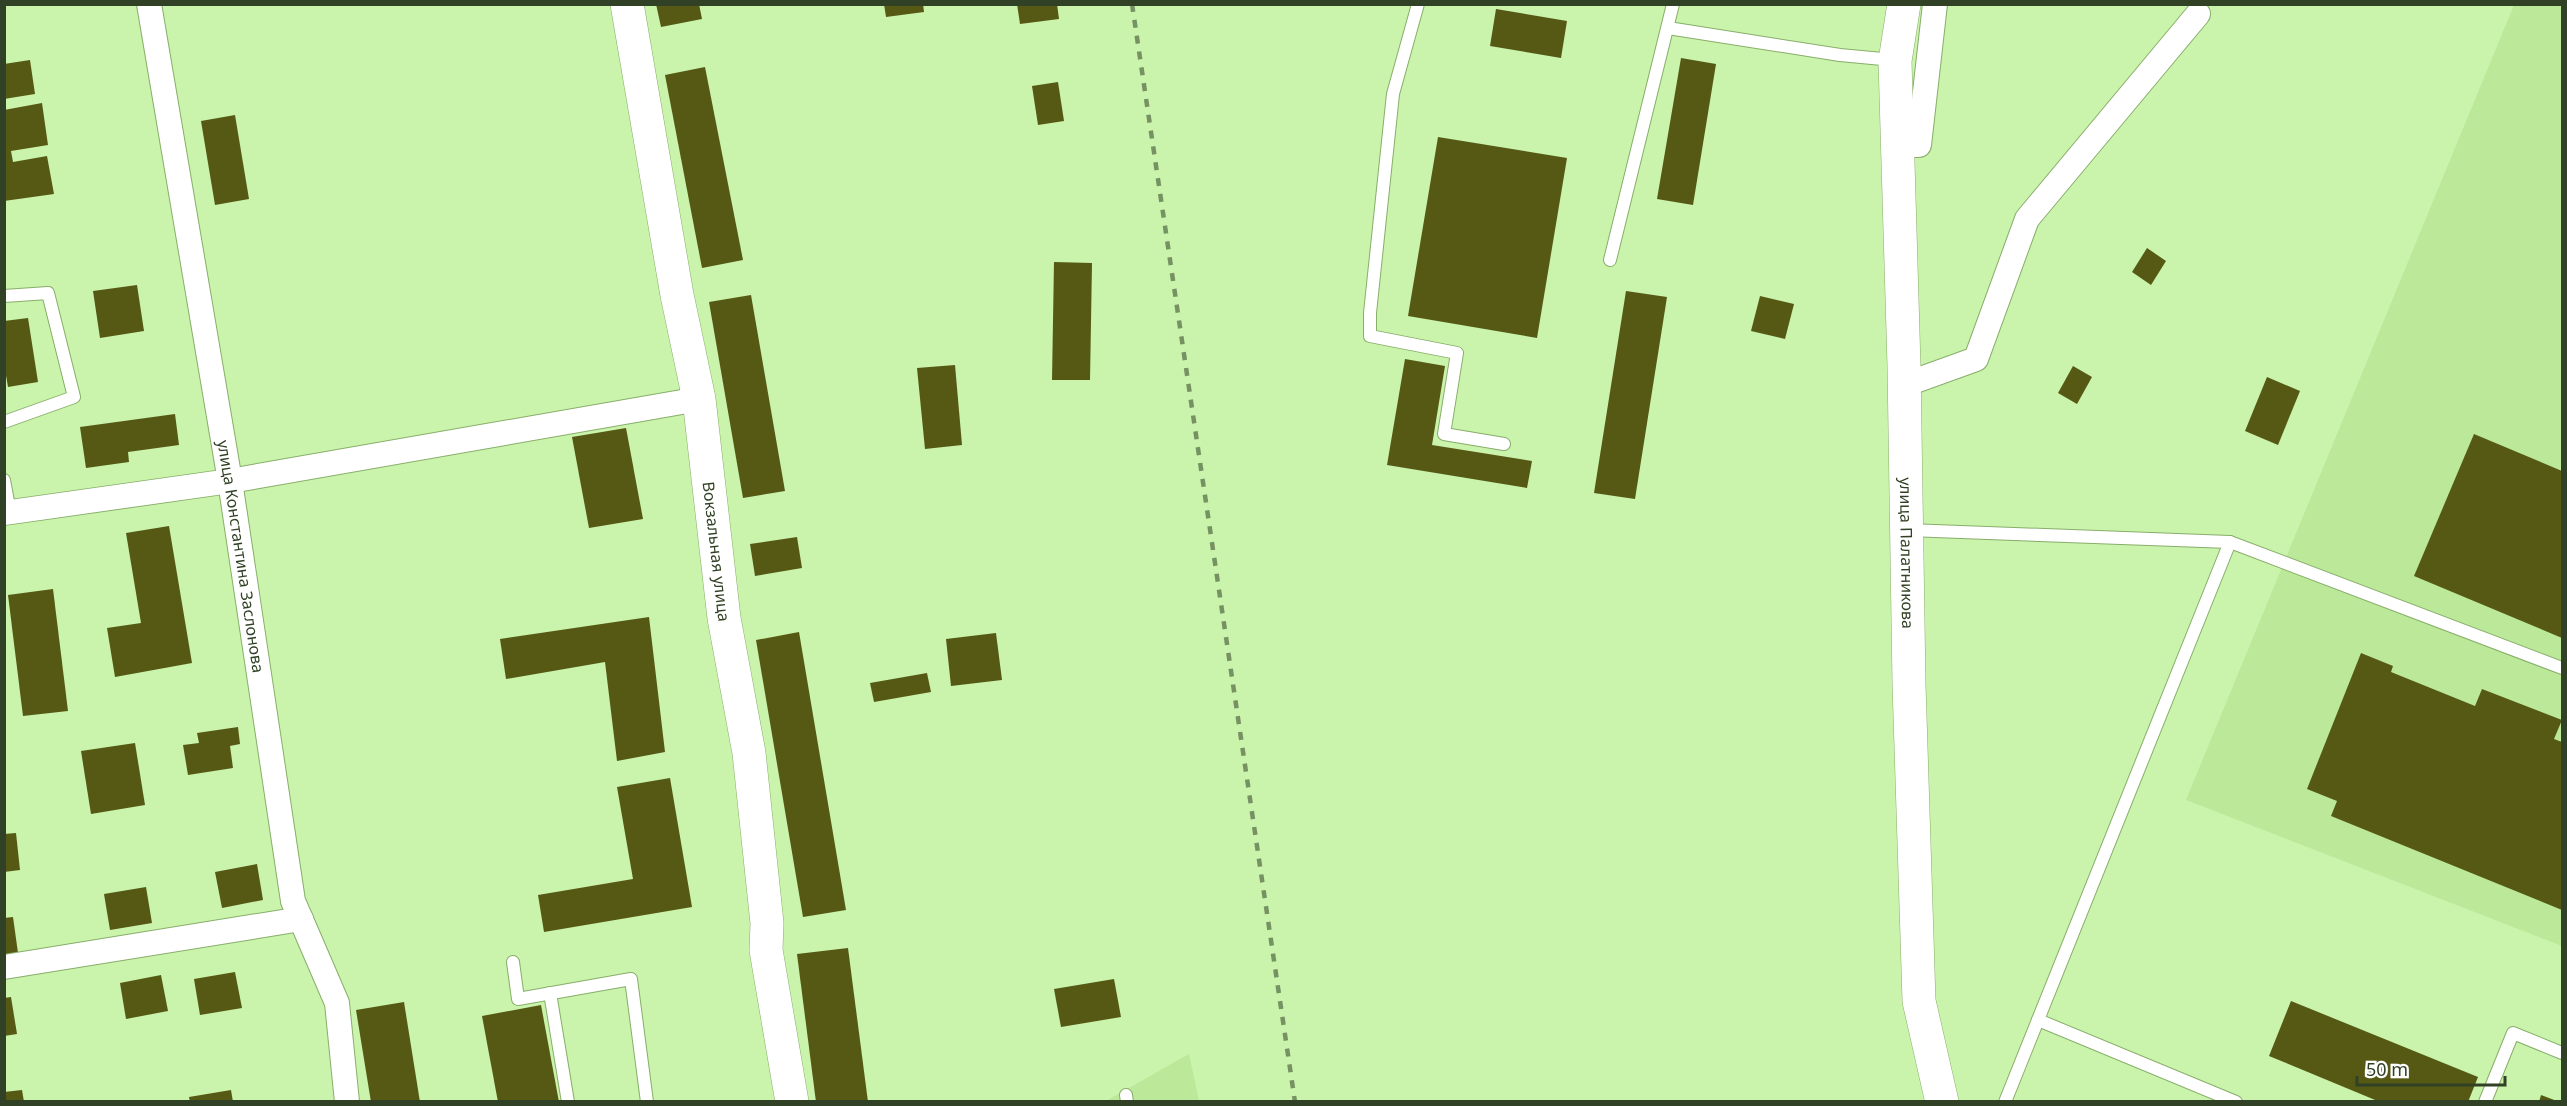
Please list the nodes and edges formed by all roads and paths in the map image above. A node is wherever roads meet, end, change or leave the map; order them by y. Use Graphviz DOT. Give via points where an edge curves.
graph roads {
  1 [pos="149,4"];
  2 [pos="627,4"];
  3 [pos="1418,4"];
  4 [pos="1673,4"];
  5 [pos="1904,4"];
  6 [pos="1935,4"];
  7 [pos="2198,14"];
  8 [pos="1668,28"];
  9 [pos="1896,61"];
  10 [pos="1898,145"];
  11 [pos="1610,260"];
  12 [pos="4,296"];
  13 [pos="1904,385"];
  14 [pos="699,399"];
  15 [pos="4,422"];
  16 [pos="1504,444"];
  17 [pos="4,480"];
  18 [pos="230,481"];
  19 [pos="7,513"];
  20 [pos="1906,530"];
  21 [pos="2230,542"];
  22 [pos="2562,668"];
  23 [pos="301,919"];
  24 [pos="513,962"];
  25 [pos="4,967"];
  26 [pos="550,993"];
  27 [pos="2038,1020"];
  28 [pos="2562,1053"];
  29 [pos="347,1101"];
  30 [pos="568,1101"];
  31 [pos="646,1101"];
  32 [pos="792,1101"];
  33 [pos="1942,1101"];
  34 [pos="2005,1101"];
  35 [pos="2236,1101"];
  36 [pos="2485,1101"];
  1 -- 18 [label="street, улица Константина Заслонова"];
  2 -- 14 [label="main road, Вокзальная улица"];
  3 -- 16 [label="lane" via="1393,94 1370,313 1371,336 1457,353 1444,434"];
  4 -- 8 [label="lane"];
  5 -- 9 [label="main road, улица Палатникова"];
  6 -- 10 [label="street" via="1919,145"];
  7 -- 13 [label="street" via="2026,219 1976,359"];
  8 -- 9 [label="lane"];
  8 -- 11 [label="lane"];
  9 -- 10 [label="main road, улица Палатникова"];
  10 -- 13 [label="main road, улица Палатникова"];
  12 -- 15 [label="lane" via="48,293 74,397"];
  13 -- 20 [label="main road, улица Палатникова"];
  14 -- 18 [label="street"];
  14 -- 32 [label="main road, Вокзальная улица" via="724,618 749,753 767,923 766,950"];
  17 -- 19 [label="lane"];
  18 -- 19 [label="street"];
  18 -- 23 [label="street, улица Константина Заслонова" via="293,901"];
  20 -- 21 [label="lane"];
  20 -- 33 [label="main road, улица Палатникова" via="1919,1001"];
  21 -- 22 [label="lane"];
  21 -- 27 [label="lane"];
  23 -- 25 [label="street"];
  23 -- 29 [label="street, улица Константина Заслонова" via="337,1003"];
  24 -- 26 [label="lane" via="518,999"];
  26 -- 30 [label="lane"];
  26 -- 31 [label="lane" via="632,979"];
  27 -- 34 [label="lane"];
  27 -- 35 [label="lane"];
  28 -- 36 [label="lane" via="2513,1033"];
}
